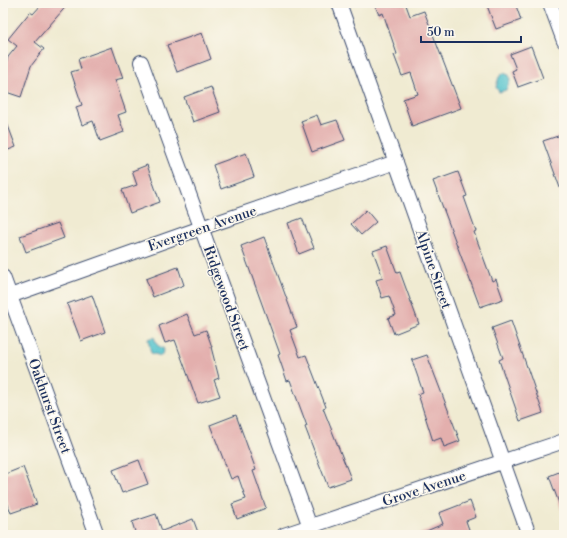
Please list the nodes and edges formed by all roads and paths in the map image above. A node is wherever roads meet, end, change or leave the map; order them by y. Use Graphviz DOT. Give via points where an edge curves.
graph roads {
  1 [pos="339,3"];
  2 [pos="550,3"];
  3 [pos="564,41"];
  4 [pos="141,62"];
  5 [pos="396,162"];
  6 [pos="201,228"];
  7 [pos="3,277"];
  8 [pos="8,299"];
  9 [pos="564,440"];
  10 [pos="502,462"];
  11 [pos="311,531"];
  12 [pos="97,535"];
  13 [pos="284,535"];
  14 [pos="528,535"];
  1 -- 5 [label="street, Alpine Street"];
  2 -- 3 [label="street"];
  4 -- 6 [label="street, Ridgewood Street"];
  5 -- 6 [label="street, Evergreen Avenue"];
  5 -- 10 [label="street, Alpine Street"];
  6 -- 8 [label="street, Evergreen Avenue"];
  6 -- 11 [label="street, Ridgewood Street"];
  7 -- 8 [label="street, Oakhurst Street"];
  8 -- 12 [label="street, Oakhurst Street"];
  9 -- 10 [label="street, Grove Avenue"];
  10 -- 11 [label="street, Grove Avenue"];
  10 -- 14 [label="street, Alpine Street"];
  11 -- 13 [label="street, Grove Avenue"];
}
